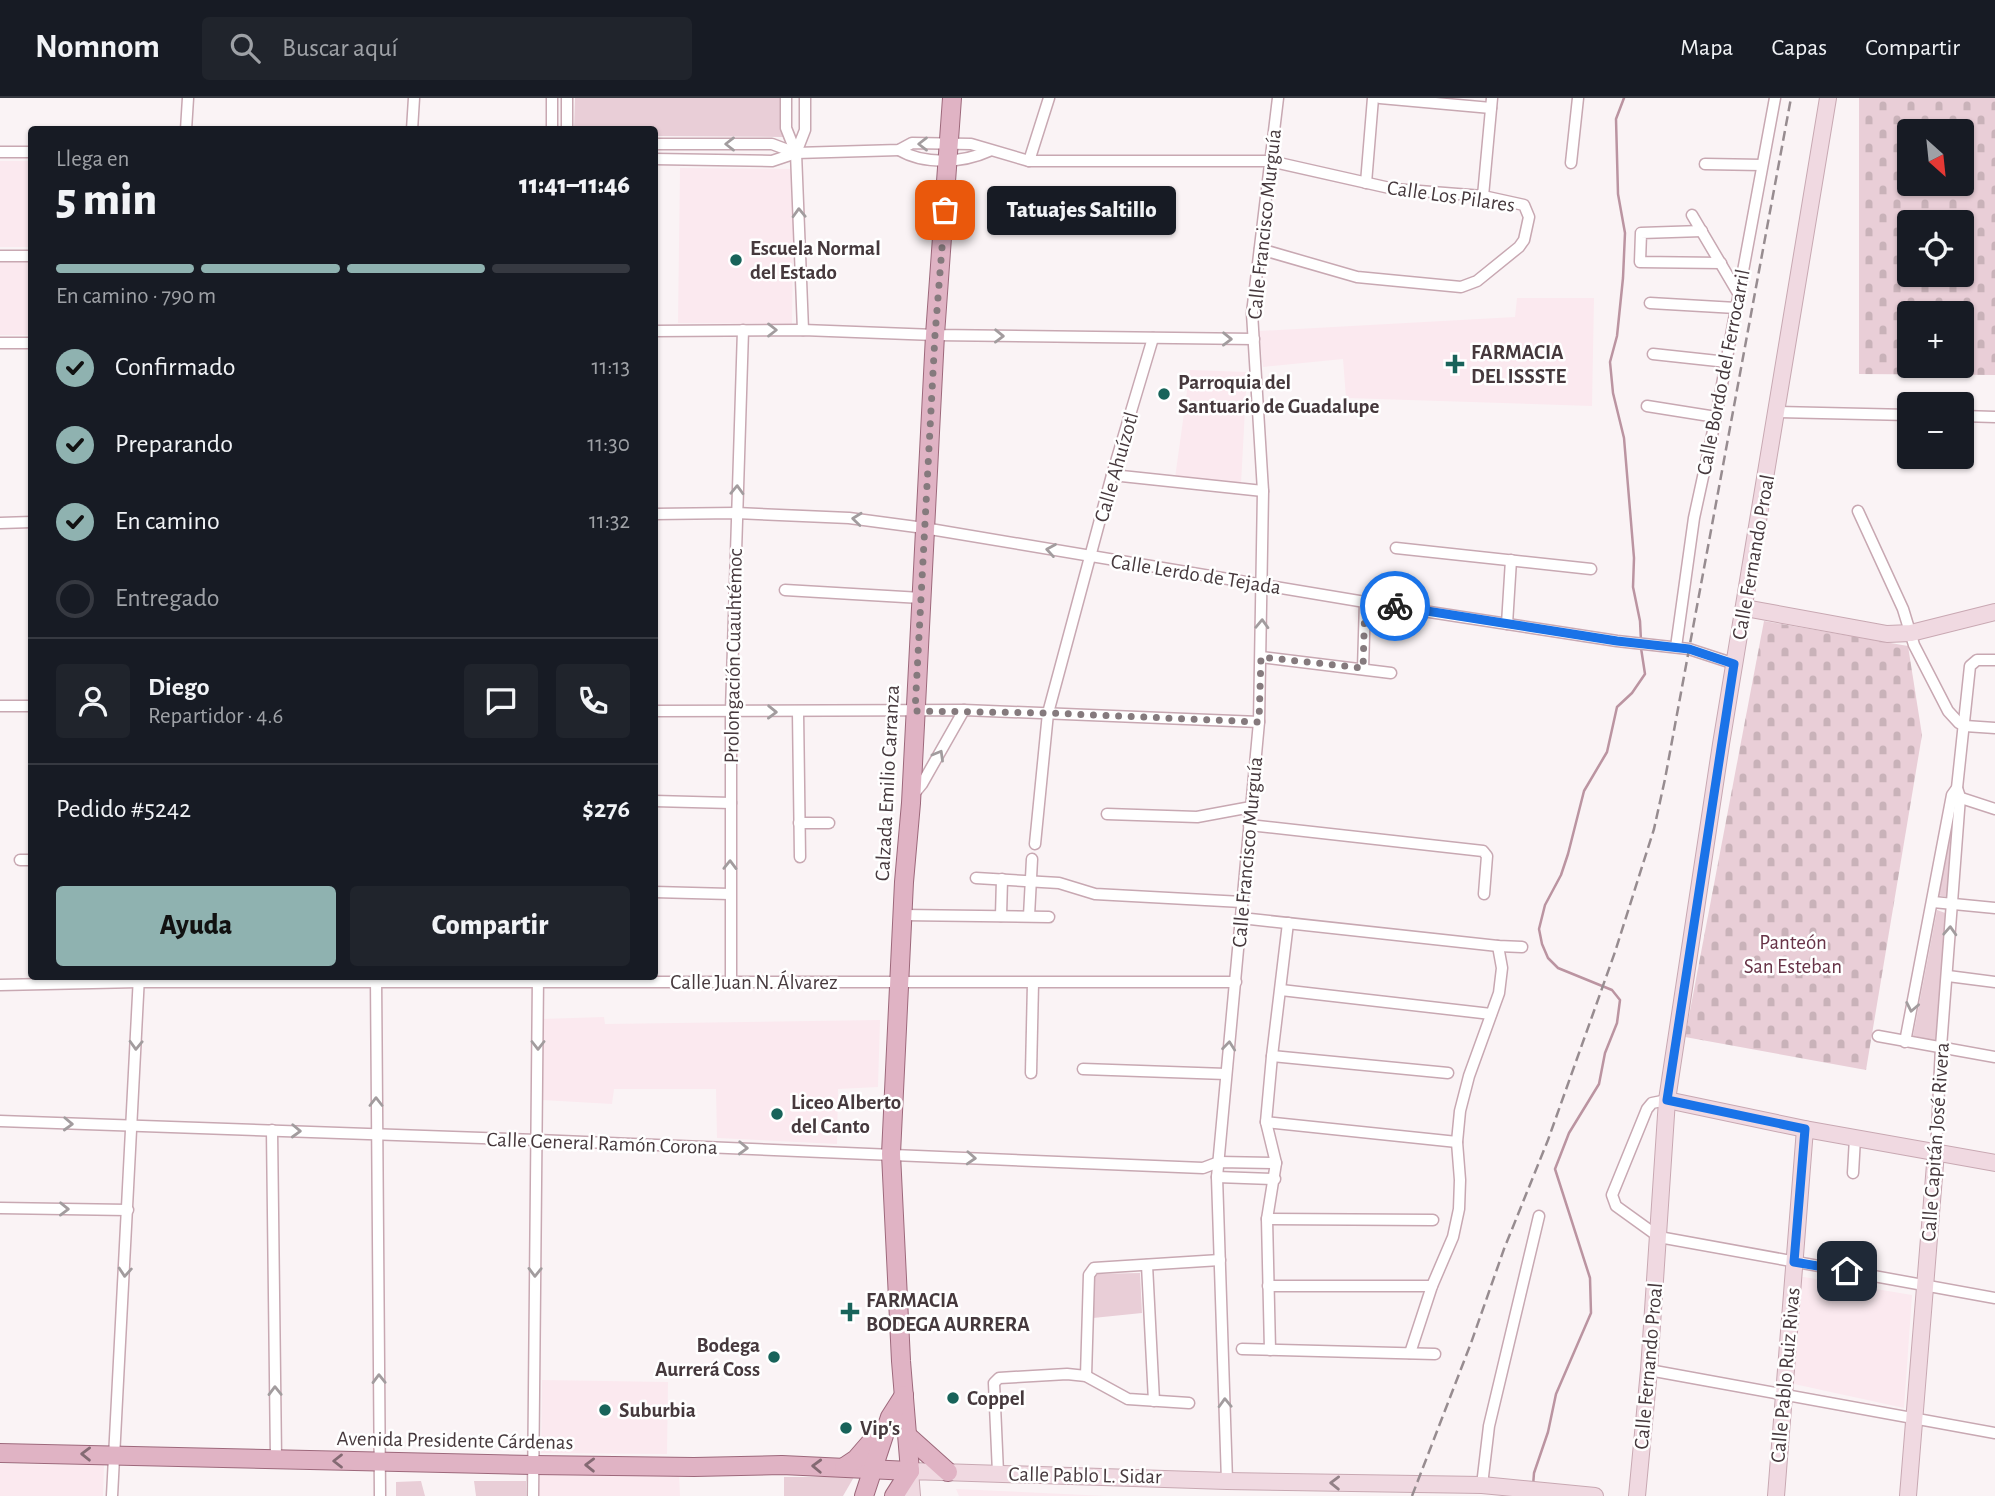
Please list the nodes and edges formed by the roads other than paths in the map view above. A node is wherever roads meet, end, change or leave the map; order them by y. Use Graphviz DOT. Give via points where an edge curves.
graph roads {
  1 [pos="188,98"];
  2 [pos="414,98"];
  3 [pos="552,98"];
  4 [pos="567,98"];
  5 [pos="786,98"];
  6 [pos="805,98"];
  7 [pos="952,98"];
  8 [pos="1049,98"];
  9 [pos="1278,98"];
  10 [pos="1373,98"];
  11 [pos="1380,98"];
  12 [pos="1578,98"];
  13 [pos="1775,98"];
  14 [pos="1828,98"];
  15 [pos="1492,103"];
  16 [pos="186,126"];
  17 [pos="412,126"];
  18 [pos="552,126"];
  19 [pos="567,126"];
  20 [pos="658,144"];
  21 [pos="0,152"];
  22 [pos="28,152"];
  23 [pos="949,152"];
  24 [pos="796,153"];
  25 [pos="658,159"];
  26 [pos="1029,161"];
  27 [pos="1270,161"];
  28 [pos="1571,163"];
  29 [pos="1705,164"];
  30 [pos="1762,165"];
  31 [pos="1366,183"];
  32 [pos="1483,196"];
  33 [pos="1692,215"];
  34 [pos="1702,231"];
  35 [pos="1260,249"];
  36 [pos="0,256"];
  37 [pos="28,256"];
  38 [pos="1721,263"];
  39 [pos="1738,293"];
  40 [pos="1650,303"];
  41 [pos="1735,307"];
  42 [pos="743,330"];
  43 [pos="803,330"];
  44 [pos="658,331"];
  45 [pos="935,335"];
  46 [pos="1153,338"];
  47 [pos="1254,339"];
  48 [pos="0,343"];
  49 [pos="28,343"];
  50 [pos="1653,354"];
  51 [pos="1727,362"];
  52 [pos="1647,406"];
  53 [pos="1777,412"];
  54 [pos="1897,415"];
  55 [pos="1974,416"];
  56 [pos="1716,417"];
  57 [pos="1995,417"];
  58 [pos="1112,475"];
  59 [pos="1263,491"];
  60 [pos="1858,511"];
  61 [pos="736,513"];
  62 [pos="658,514"];
  63 [pos="28,522"];
  64 [pos="0,523"];
  65 [pos="924,528"];
  66 [pos="1396,548"];
  67 [pos="1091,557"];
  68 [pos="1511,560"];
  69 [pos="1591,569"];
  70 [pos="1263,585"];
  71 [pos="785,590"];
  72 [pos="921,598"];
  73 [pos="1365,602"];
  74 [pos="1745,608"];
  75 [pos="1995,612"];
  76 [pos="1507,624"];
  77 [pos="1911,633"];
  78 [pos="1676,647"];
  79 [pos="1261,657"];
  80 [pos="1995,660"];
  81 [pos="1734,664"];
  82 [pos="1363,668"];
  83 [pos="1391,673"];
  84 [pos="0,706"];
  85 [pos="28,706"];
  86 [pos="964,710"];
  87 [pos="658,711"];
  88 [pos="915,711"];
  89 [pos="731,712"];
  90 [pos="798,712"];
  91 [pos="1048,713"];
  92 [pos="1259,722"];
  93 [pos="1965,726"];
  94 [pos="1995,729"];
  95 [pos="1956,793"];
  96 [pos="911,798"];
  97 [pos="658,801"];
  98 [pos="731,803"];
  99 [pos="1251,807"];
  100 [pos="1995,809"];
  101 [pos="1107,814"];
  102 [pos="829,822"];
  103 [pos="799,823"];
  104 [pos="1249,825"];
  105 [pos="1035,844"];
  106 [pos="800,857"];
  107 [pos="1032,859"];
  108 [pos="976,878"];
  109 [pos="1003,879"];
  110 [pos="1032,881"];
  111 [pos="658,892"];
  112 [pos="730,894"];
  113 [pos="1484,894"];
  114 [pos="1242,902"];
  115 [pos="1934,902"];
  116 [pos="1952,903"];
  117 [pos="1995,908"];
  118 [pos="903,915"];
  119 [pos="1001,916"];
  120 [pos="1030,916"];
  121 [pos="1049,917"];
  122 [pos="1241,918"];
  123 [pos="1288,923"];
  124 [pos="1498,946"];
  125 [pos="1522,947"];
  126 [pos="1948,976"];
  127 [pos="63,980"];
  128 [pos="138,980"];
  129 [pos="376,980"];
  130 [pos="538,980"];
  131 [pos="602,980"];
  132 [pos="731,982"];
  133 [pos="1236,982"];
  134 [pos="1995,982"];
  135 [pos="900,983"];
  136 [pos="1034,983"];
  137 [pos="0,985"];
  138 [pos="1281,990"];
  139 [pos="1491,1014"];
  140 [pos="1878,1036"];
  141 [pos="1905,1042"];
  142 [pos="1941,1047"];
  143 [pos="1272,1056"];
  144 [pos="1995,1057"];
  145 [pos="1083,1069"];
  146 [pos="1031,1073"];
  147 [pos="1448,1073"];
  148 [pos="1226,1074"];
  149 [pos="1667,1100"];
  150 [pos="0,1121"];
  151 [pos="1266,1122"];
  152 [pos="132,1127"];
  153 [pos="1805,1129"];
  154 [pos="272,1130"];
  155 [pos="376,1134"];
  156 [pos="1854,1138"];
  157 [pos="537,1140"];
  158 [pos="1457,1142"];
  159 [pos="1936,1152"];
  160 [pos="891,1154"];
  161 [pos="1219,1163"];
  162 [pos="1995,1163"];
  163 [pos="1276,1164"];
  164 [pos="1203,1168"];
  165 [pos="1853,1173"];
  166 [pos="1217,1177"];
  167 [pos="1275,1179"];
  168 [pos="0,1208"];
  169 [pos="128,1210"];
  170 [pos="1539,1216"];
  171 [pos="1267,1219"];
  172 [pos="1433,1220"];
  173 [pos="1659,1237"];
  174 [pos="1220,1260"];
  175 [pos="1794,1262"];
  176 [pos="1147,1265"];
  177 [pos="1925,1284"];
  178 [pos="1268,1286"];
  179 [pos="1432,1286"];
  180 [pos="1995,1298"];
  181 [pos="1241,1349"];
  182 [pos="1270,1350"];
  183 [pos="1410,1353"];
  184 [pos="1434,1354"];
  185 [pos="1649,1370"];
  186 [pos="1086,1376"];
  187 [pos="1783,1394"];
  188 [pos="904,1395"];
  189 [pos="1154,1401"];
  190 [pos="1189,1403"];
  191 [pos="890,1417"];
  192 [pos="1915,1419"];
  193 [pos="1995,1433"];
  194 [pos="909,1437"];
  195 [pos="0,1453"];
  196 [pos="114,1455"];
  197 [pos="276,1459"];
  198 [pos="379,1462"];
  199 [pos="533,1465"];
  200 [pos="844,1467"];
  201 [pos="874,1470"];
  202 [pos="910,1471"];
  203 [pos="948,1472"];
  204 [pos="998,1473"];
  205 [pos="1227,1476"];
  206 [pos="1482,1485"];
  207 [pos="112,1496"];
  208 [pos="380,1496"];
  209 [pos="533,1496"];
  210 [pos="864,1496"];
  211 [pos="894,1496"];
  212 [pos="912,1496"];
  213 [pos="1595,1496"];
  214 [pos="1637,1496"];
  215 [pos="1776,1496"];
  216 [pos="1908,1496"];
  1 -- 16 [label="street"];
  2 -- 17 [label="street"];
  3 -- 18 [label="street"];
  4 -- 19 [label="street"];
  5 -- 24 [label="street" via="786,128"];
  6 -- 24 [label="street" via="805,130"];
  7 -- 23 [label="main road, Calzada Emilio Carranza"];
  8 -- 26 [label="street"];
  9 -- 27 [label="street, Calle Francisco Murguía"];
  10 -- 31 [label="street"];
  11 -- 15 [label="street"];
  12 -- 28 [label="street"];
  13 -- 30 [label="street, Calle Bordo del Ferrocarril"];
  14 -- 53 [label="street, Calle Fernando Proal"];
  15 -- 32 [label="street"];
  24 -- 20 [label="street, one-way" via="772,144"];
  21 -- 22 [label="street"];
  23 -- 24 [label="street" via="912,158 899,150"];
  23 -- 26 [label="street, Calle Los Pilares" via="972,159 989,151"];
  23 -- 45 [label="main road, Calzada Emilio Carranza"];
  24 -- 25 [label="street" via="772,161"];
  43 -- 24 [label="street, one-way"];
  26 -- 27 [label="street, Calle Los Pilares"];
  27 -- 31 [label="street, Calle Los Pilares"];
  27 -- 35 [label="street, Calle Francisco Murguía"];
  29 -- 30 [label="street"];
  30 -- 39 [label="street, Calle Bordo del Ferrocarril"];
  31 -- 32 [label="street, Calle Los Pilares"];
  32 -- 35 [label="street, Calle Los Pilares" via="1524,205 1529,217 1524,240 1477,281 1461,287 1357,277"];
  33 -- 34 [label="street"];
  34 -- 38 [label="street"];
  34 -- 38 [label="street" via="1641,233 1640,262"];
  35 -- 47 [label="street, Calle Francisco Murguía" via="1252,313"];
  36 -- 37 [label="street"];
  38 -- 39 [label="street"];
  39 -- 41 [label="street, Calle Bordo del Ferrocarril"];
  40 -- 41 [label="street"];
  41 -- 51 [label="street, Calle Bordo del Ferrocarril"];
  42 -- 43 [label="street, one-way"];
  42 -- 44 [label="street"];
  61 -- 42 [label="street, Prolongación Cuauhtémoc, one-way"];
  43 -- 45 [label="street"];
  45 -- 46 [label="street, one-way"];
  45 -- 65 [label="main road, Calzada Emilio Carranza"];
  46 -- 47 [label="street, one-way"];
  46 -- 58 [label="street, Calle Ahuízotl"];
  47 -- 59 [label="street, Calle Francisco Murguía"];
  48 -- 49 [label="street"];
  50 -- 51 [label="street"];
  51 -- 56 [label="street, Calle Bordo del Ferrocarril"];
  52 -- 56 [label="street"];
  53 -- 54 [label="street"];
  53 -- 74 [label="street, Calle Fernando Proal"];
  55 -- 57 [label="street"];
  56 -- 78 [label="street, Calle Bordo del Ferrocarril" via="1694,518"];
  58 -- 59 [label="street"];
  58 -- 67 [label="street, Calle Ahuízotl"];
  59 -- 70 [label="street, Calle Francisco Murguía"];
  60 -- 77 [label="street"];
  61 -- 62 [label="street, Calle Lerdo de Tejada"];
  65 -- 61 [label="street, Calle Lerdo de Tejada, one-way" via="849,518"];
  61 -- 89 [label="street, Prolongación Cuauhtémoc"];
  63 -- 64 [label="street"];
  67 -- 65 [label="street, Calle Lerdo de Tejada, one-way"];
  65 -- 72 [label="main road, Calzada Emilio Carranza"];
  66 -- 68 [label="street"];
  67 -- 70 [label="street, Calle Lerdo de Tejada"];
  67 -- 91 [label="street, Calle Ahuízotl"];
  68 -- 69 [label="street"];
  68 -- 76 [label="street"];
  70 -- 73 [label="street, Calle Lerdo de Tejada"];
  79 -- 70 [label="street, Calle Francisco Murguía, one-way"];
  71 -- 72 [label="street"];
  72 -- 88 [label="main road, Calzada Emilio Carranza"];
  73 -- 76 [label="street, Calle Lerdo de Tejada"];
  73 -- 82 [label="street"];
  74 -- 77 [label="street" via="1878,634"];
  74 -- 81 [label="street, Calle Fernando Proal"];
  75 -- 77 [label="street"];
  76 -- 78 [label="street, Calle Lerdo de Tejada"];
  77 -- 93 [label="street" via="1948,711"];
  78 -- 81 [label="street, Calle Lerdo de Tejada"];
  79 -- 82 [label="street"];
  79 -- 92 [label="street, Calle Francisco Murguía"];
  80 -- 93 [label="street, Calle Capitán José Rivera" via="1977,660 1970,666"];
  81 -- 149 [label="street, Calle Fernando Proal"];
  82 -- 83 [label="street"];
  84 -- 85 [label="street"];
  86 -- 88 [label="street"];
  86 -- 91 [label="street"];
  96 -- 86 [label="street, one-way"];
  87 -- 89 [label="street"];
  88 -- 90 [label="street"];
  88 -- 96 [label="main road, Calzada Emilio Carranza"];
  89 -- 90 [label="street, one-way"];
  89 -- 98 [label="street, Prolongación Cuauhtémoc"];
  90 -- 103 [label="street"];
  91 -- 92 [label="street"];
  91 -- 105 [label="street, Calle Ahuízotl"];
  92 -- 99 [label="street, Calle Francisco Murguía"];
  93 -- 94 [label="street"];
  93 -- 95 [label="street, Calle Capitán José Rivera"];
  95 -- 100 [label="street"];
  95 -- 115 [label="street, Calle Capitán José Rivera"];
  95 -- 116 [label="street, Calle Capitán José Rivera"];
  96 -- 118 [label="main road, Calzada Emilio Carranza"];
  97 -- 98 [label="street"];
  112 -- 98 [label="street, Prolongación Cuauhtémoc, one-way"];
  99 -- 101 [label="street" via="1197,817"];
  99 -- 104 [label="street, Calle Francisco Murguía"];
  102 -- 103 [label="street"];
  103 -- 106 [label="street"];
  104 -- 113 [label="street" via="1483,851 1488,856"];
  104 -- 114 [label="street, Calle Francisco Murguía"];
  107 -- 110 [label="street"];
  108 -- 109 [label="street"];
  109 -- 110 [label="street"];
  109 -- 119 [label="street"];
  110 -- 114 [label="street" via="1095,894"];
  110 -- 120 [label="street"];
  111 -- 112 [label="street"];
  112 -- 132 [label="street, Prolongación Cuauhtémoc"];
  114 -- 122 [label="street, Calle Francisco Murguía"];
  115 -- 116 [label="street"];
  115 -- 141 [label="street, Calle Capitán José Rivera, one-way"];
  116 -- 117 [label="street"];
  126 -- 116 [label="street, Calle Capitán José Rivera, one-way"];
  118 -- 119 [label="street"];
  118 -- 135 [label="main road, Calzada Emilio Carranza"];
  119 -- 120 [label="street"];
  120 -- 121 [label="street"];
  122 -- 123 [label="street"];
  122 -- 133 [label="street, Calle Francisco Murguía"];
  123 -- 124 [label="street"];
  123 -- 138 [label="street"];
  124 -- 125 [label="street"];
  124 -- 139 [label="street" via="1502,981"];
  126 -- 134 [label="street"];
  126 -- 142 [label="street, Calle Capitán José Rivera"];
  127 -- 137 [label="street, Calle Juan N. Álvarez"];
  128 -- 152 [label="street, one-way"];
  155 -- 129 [label="street, one-way"];
  130 -- 157 [label="street, one-way"];
  131 -- 132 [label="street, Calle Juan N. Álvarez"];
  132 -- 135 [label="street, Calle Juan N. Álvarez"];
  133 -- 136 [label="street, Calle Juan N. Álvarez"];
  148 -- 133 [label="street, Calle Francisco Murguía, one-way"];
  135 -- 136 [label="street, Calle Juan N. Álvarez"];
  135 -- 160 [label="main road, Calzada Emilio Carranza"];
  136 -- 146 [label="street"];
  138 -- 139 [label="street"];
  138 -- 143 [label="street"];
  139 -- 158 [label="street" via="1469,1076"];
  140 -- 141 [label="street"];
  141 -- 142 [label="street"];
  142 -- 144 [label="street"];
  142 -- 159 [label="street, Calle Capitán José Rivera"];
  143 -- 147 [label="street"];
  143 -- 151 [label="street"];
  145 -- 148 [label="street"];
  148 -- 161 [label="street, Calle Francisco Murguía"];
  149 -- 153 [label="street"];
  149 -- 173 [label="street, Calle Fernando Proal"];
  149 -- 173 [label="street" via="1647,1109 1612,1195 1616,1206"];
  150 -- 152 [label="street, Calle General Ramón Corona, one-way"];
  151 -- 158 [label="street"];
  151 -- 163 [label="street"];
  152 -- 154 [label="street, Calle General Ramón Corona"];
  152 -- 169 [label="street"];
  153 -- 156 [label="street"];
  153 -- 175 [label="street, Calle Pablo Ruiz Rivas"];
  154 -- 155 [label="street, Calle General Ramón Corona, one-way"];
  197 -- 154 [label="street, one-way"];
  155 -- 157 [label="street, Calle General Ramón Corona"];
  198 -- 155 [label="street, one-way"];
  156 -- 159 [label="street"];
  156 -- 165 [label="street"];
  157 -- 160 [label="street, Calle General Ramón Corona, one-way"];
  157 -- 199 [label="street, one-way"];
  158 -- 179 [label="street" via="1459,1209 1453,1237"];
  159 -- 162 [label="street"];
  159 -- 177 [label="street, Calle Capitán José Rivera"];
  160 -- 164 [label="street, Calle General Ramón Corona, one-way"];
  160 -- 188 [label="main road, Calzada Emilio Carranza"];
  161 -- 163 [label="street, Calle General Ramón Corona"];
  161 -- 164 [label="street, Calle General Ramón Corona"];
  161 -- 166 [label="street, Calle Francisco Murguía"];
  163 -- 167 [label="street"];
  164 -- 166 [label="street"];
  166 -- 167 [label="street"];
  166 -- 174 [label="street, Calle Francisco Murguía"];
  167 -- 171 [label="street"];
  168 -- 169 [label="street, one-way"];
  169 -- 196 [label="street, one-way"];
  170 -- 206 [label="street" via="1489,1426"];
  171 -- 172 [label="street"];
  171 -- 178 [label="street"];
  173 -- 175 [label="street"];
  173 -- 185 [label="street, Calle Fernando Proal"];
  174 -- 176 [label="street"];
  205 -- 174 [label="street, Calle Francisco Murguía, one-way"];
  175 -- 177 [label="street"];
  175 -- 187 [label="street, Calle Pablo Ruiz Rivas"];
  176 -- 186 [label="street" via="1091,1271"];
  176 -- 189 [label="street"];
  177 -- 180 [label="street"];
  177 -- 192 [label="street, Calle Capitán José Rivera"];
  178 -- 179 [label="street"];
  178 -- 182 [label="street"];
  179 -- 183 [label="street"];
  181 -- 182 [label="street"];
  182 -- 183 [label="street"];
  183 -- 184 [label="street"];
  185 -- 187 [label="street"];
  185 -- 214 [label="street, Calle Fernando Proal"];
  186 -- 189 [label="street" via="1128,1399"];
  186 -- 204 [label="street" via="1050,1374 995,1381"];
  187 -- 192 [label="street"];
  187 -- 215 [label="street, Calle Pablo Ruiz Rivas"];
  188 -- 191 [label="main road"];
  188 -- 194 [label="main road, Calzada Emilio Carranza"];
  189 -- 190 [label="street"];
  191 -- 200 [label="main road"];
  191 -- 201 [label="main road"];
  192 -- 193 [label="street"];
  192 -- 216 [label="street, Calle Capitán José Rivera"];
  194 -- 202 [label="main road, Calzada Emilio Carranza"];
  194 -- 203 [label="main road"];
  196 -- 195 [label="main road, Avenida Presidente Cárdenas, one-way"];
  196 -- 197 [label="main road, Avenida Presidente Cárdenas"];
  196 -- 207 [label="street"];
  198 -- 197 [label="main road, Avenida Presidente Cárdenas, one-way"];
  198 -- 199 [label="main road, Avenida Presidente Cárdenas"];
  198 -- 208 [label="street"];
  200 -- 199 [label="main road, Avenida Presidente Cárdenas, one-way"];
  199 -- 209 [label="street"];
  200 -- 201 [label="main road, Avenida Presidente Cárdenas"];
  201 -- 202 [label="main road, Avenida Presidente Cárdenas"];
  201 -- 210 [label="main road"];
  202 -- 203 [label="street, Calle Pablo L. Sidar"];
  202 -- 211 [label="main road"];
  202 -- 212 [label="street"];
  203 -- 204 [label="street, Calle Pablo L. Sidar"];
  204 -- 205 [label="street, Calle Pablo L. Sidar"];
  206 -- 205 [label="street, Calle Pablo L. Sidar, one-way"];
  206 -- 213 [label="street, Calle Pablo L. Sidar"];
}
